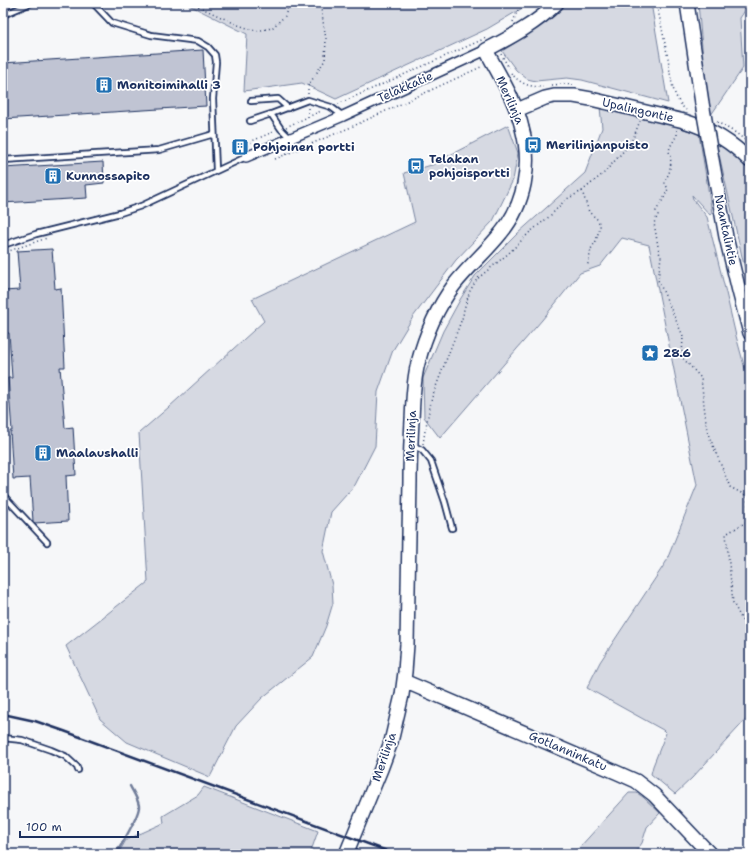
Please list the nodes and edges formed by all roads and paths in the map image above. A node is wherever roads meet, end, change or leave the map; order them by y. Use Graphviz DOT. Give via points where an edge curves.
graph roads {
  1 [pos="30,3"];
  2 [pos="93,3"];
  3 [pos="190,3"];
  4 [pos="289,3"];
  5 [pos="320,3"];
  6 [pos="519,3"];
  7 [pos="557,3"];
  8 [pos="687,3"];
  9 [pos="692,3"];
  10 [pos="3,16"];
  11 [pos="518,20"];
  12 [pos="487,43"];
  13 [pos="693,46"];
  14 [pos="498,60"];
  15 [pos="251,100"];
  16 [pos="308,100"];
  17 [pos="331,107"];
  18 [pos="288,108"];
  19 [pos="517,110"];
  20 [pos="641,111"];
  21 [pos="271,114"];
  22 [pos="343,116"];
  23 [pos="308,117"];
  24 [pos="250,121"];
  25 [pos="684,121"];
  26 [pos="281,129"];
  27 [pos="214,134"];
  28 [pos="290,138"];
  29 [pos="248,146"];
  30 [pos="246,157"];
  31 [pos="275,159"];
  32 [pos="3,160"];
  33 [pos="750,161"];
  34 [pos="216,170"];
  35 [pos="582,191"];
  36 [pos="3,245"];
  37 [pos="587,267"];
  38 [pos="750,333"];
  39 [pos="416,447"];
  40 [pos="3,495"];
  41 [pos="452,528"];
  42 [pos="47,542"];
  43 [pos="750,635"];
  44 [pos="404,681"];
  45 [pos="3,738"];
  46 [pos="78,770"];
  47 [pos="346,854"];
  48 [pos="710,854"];
  1 -- 10 [label="lane"];
  2 -- 27 [label="lane" via="112,23 151,34 198,42 208,47 215,55 216,62"];
  3 -- 4 [label="path" via="256,31 272,28 285,16"];
  5 -- 16 [label="path" via="326,39 324,60 308,86"];
  6 -- 11 [label="path" via="513,24"];
  7 -- 12 [label="street, Telakkatie" via="536,22 505,40"];
  8 -- 13 [label="street"];
  9 -- 13 [label="street"];
  12 -- 14 [label="street, Merilinja"];
  12 -- 17 [label="path"];
  12 -- 22 [label="street, Telakkatie"];
  13 -- 38 [label="street, Naantalintie, bridge" via="726,237"];
  14 -- 19 [label="street, Merilinja"];
  14 -- 31 [label="path"];
  15 -- 18 [label="lane" via="278,99"];
  16 -- 17 [label="lane"];
  16 -- 18 [label="lane"];
  16 -- 23 [label="path"];
  17 -- 22 [label="lane"];
  17 -- 23 [label="path"];
  18 -- 21 [label="lane"];
  19 -- 20 [label="street, Upalingontie" via="545,98 563,95"];
  19 -- 39 [label="street, Merilinja" via="527,157 519,202 501,233 454,286 435,318 422,349 412,393"];
  20 -- 25 [label="street, Upalingontie"];
  20 -- 35 [label="path" via="640,121 629,145 604,173"];
  21 -- 24 [label="lane"];
  21 -- 26 [label="lane"];
  22 -- 28 [label="street, Telakkatie"];
  23 -- 26 [label="path"];
  25 -- 33 [label="street, Upalingontie" via="715,133"];
  25 -- 43 [label="path" via="670,147 671,162 665,183 668,189 656,211 658,216 654,224 661,257 658,280 683,336 682,357 701,378 707,431 730,487 747,496 750,520 726,534 734,604"];
  26 -- 28 [label="lane"];
  26 -- 29 [label="path" via="252,141"];
  27 -- 32 [label="lane" via="159,150"];
  27 -- 34 [label="lane"];
  28 -- 30 [label="street, Telakkatie"];
  30 -- 34 [label="lane"];
  34 -- 36 [label="lane" via="141,206"];
  35 -- 37 [label="path" via="589,212 598,220 600,226"];
  35 -- 39 [label="path" via="565,200 509,253 477,279 470,291 432,397 424,431"];
  39 -- 41 [label="lane" via="431,461"];
  39 -- 44 [label="street, Merilinja" via="408,644"];
  40 -- 42 [label="lane"];
  44 -- 47 [label="street, Merilinja" via="391,742"];
  44 -- 48 [label="street, Gotlanninkatu" via="636,782 654,795"];
  45 -- 46 [label="lane" via="22,740 51,750 65,756"];
}
